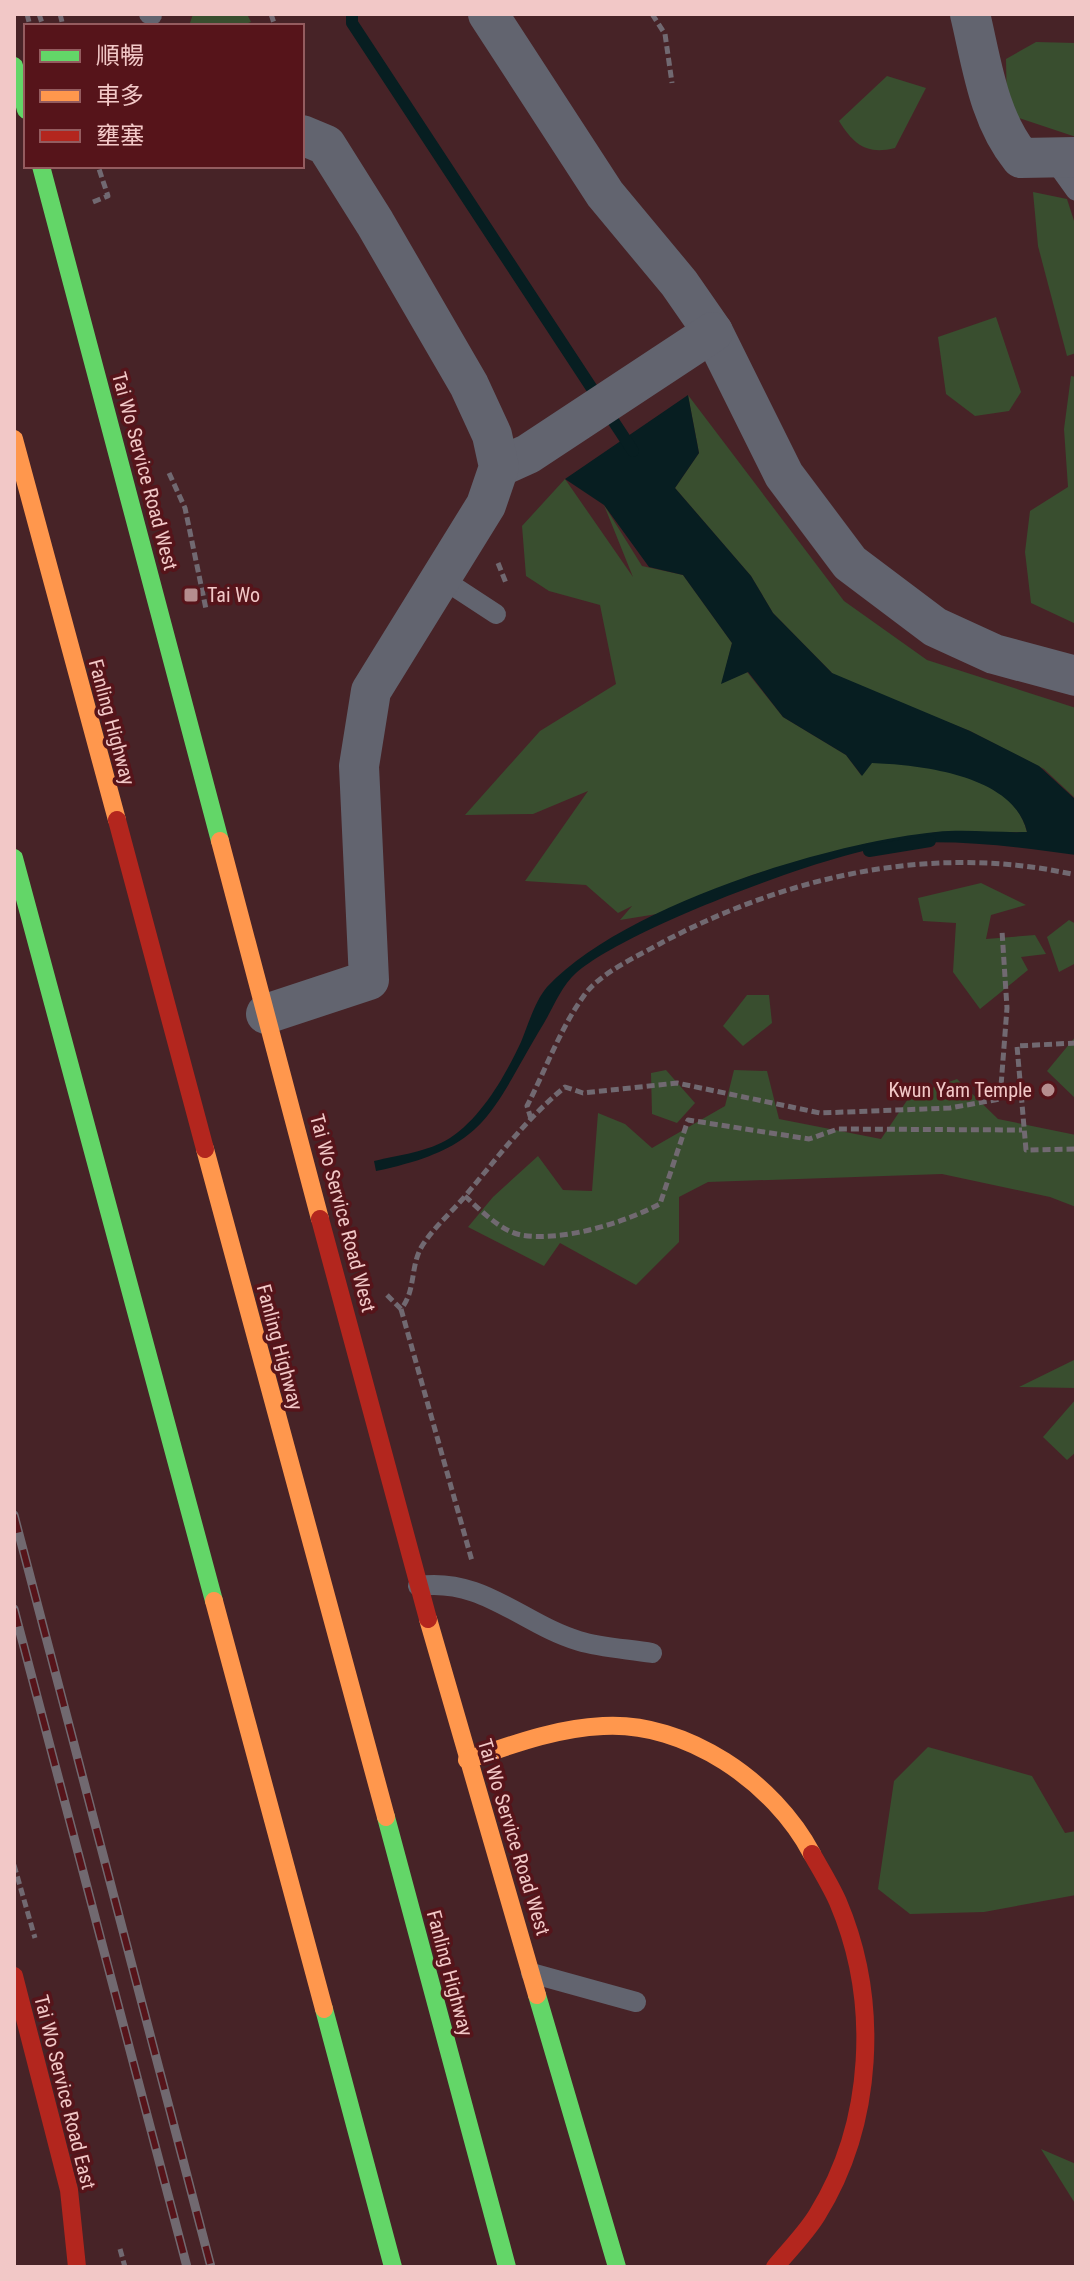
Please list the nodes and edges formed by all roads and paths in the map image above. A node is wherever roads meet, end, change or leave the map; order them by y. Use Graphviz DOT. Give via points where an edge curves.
graph roads {
  1 [pos="488,14"];
  2 [pos="652,14"];
  3 [pos="970,14"];
  4 [pos="14,66"];
  5 [pos="672,83"];
  6 [pos="24,103"];
  7 [pos="304,136"];
  8 [pos="1065,158"];
  9 [pos="42,168"];
  10 [pos="99,168"];
  11 [pos="1076,191"];
  12 [pos="108,196"];
  13 [pos="713,332"];
  14 [pos="14,439"];
  15 [pos="514,460"];
  16 [pos="441,578"];
  17 [pos="496,614"];
  18 [pos="1076,676"];
  19 [pos="14,858"];
  20 [pos="1076,875"];
  21 [pos="1002,931"];
  22 [pos="266,1014"];
  23 [pos="1076,1043"];
  24 [pos="531,1119"];
  25 [pos="1022,1130"];
  26 [pos="1076,1149"];
  27 [pos="465,1196"];
  28 [pos="370,1293"];
  29 [pos="401,1309"];
  30 [pos="418,1586"];
  31 [pos="479,1594"];
  32 [pos="652,1653"];
  33 [pos="467,1760"];
  34 [pos="531,1973"];
  35 [pos="14,1976"];
  36 [pos="636,2002"];
  37 [pos="77,2267"];
  38 [pos="393,2267"];
  39 [pos="507,2267"];
  40 [pos="617,2267"];
  41 [pos="775,2267"];
  1 -- 13 [label="street" via="605,194"];
  2 -- 5 [label="path" via="665,34"];
  3 -- 8 [label="street" via="1005,139 1021,158"];
  4 -- 6 [label="main road"];
  7 -- 15 [label="street" via="326,145 469,385 492,435"];
  8 -- 11 [label="lane"];
  9 -- 22 [label="main road, Tai Wo Service Road West"];
  10 -- 12 [label="path"];
  13 -- 15 [label="street"];
  13 -- 18 [label="street" via="784,475 850,563 935,627 994,654"];
  14 -- 39 [label="main road, Fanling Highway"];
  15 -- 16 [label="street"];
  16 -- 17 [label="lane"];
  16 -- 22 [label="street" via="371,691 359,766 372,988"];
  19 -- 38 [label="main road"];
  20 -- 24 [label="path" via="978,862 898,865 748,903 690,928 583,995 527,1106"];
  21 -- 24 [label="path" via="1007,1008 1000,1099 950,1108 820,1113 677,1083 583,1093 565,1087"];
  22 -- 30 [label="main road, Tai Wo Service Road West"];
  23 -- 25 [label="path" via="1017,1046"];
  24 -- 27 [label="path"];
  25 -- 26 [label="path" via="1026,1150"];
  25 -- 27 [label="path" via="838,1129 809,1139 688,1120 660,1204 629,1220 572,1232 520,1235 486,1216"];
  27 -- 29 [label="path" via="415,1257 409,1299"];
  28 -- 29 [label="path" via="386,1294"];
  29 -- 31 [label="path"];
  30 -- 31 [label="lane" via="444,1582"];
  30 -- 33 [label="main road, Tai Wo Service Road West"];
  31 -- 32 [label="lane" via="578,1641"];
  33 -- 34 [label="main road, Tai Wo Service Road West"];
  33 -- 41 [label="main road" via="600,1725 673,1736 749,1780 785,1814 824,1869 849,1923 864,1988 866,2053 843,2158 828,2195 805,2233"];
  34 -- 36 [label="lane"];
  34 -- 40 [label="main road, Tai Wo Service Road West"];
  35 -- 37 [label="main road, Tai Wo Service Road East" via="69,2190"];
}
